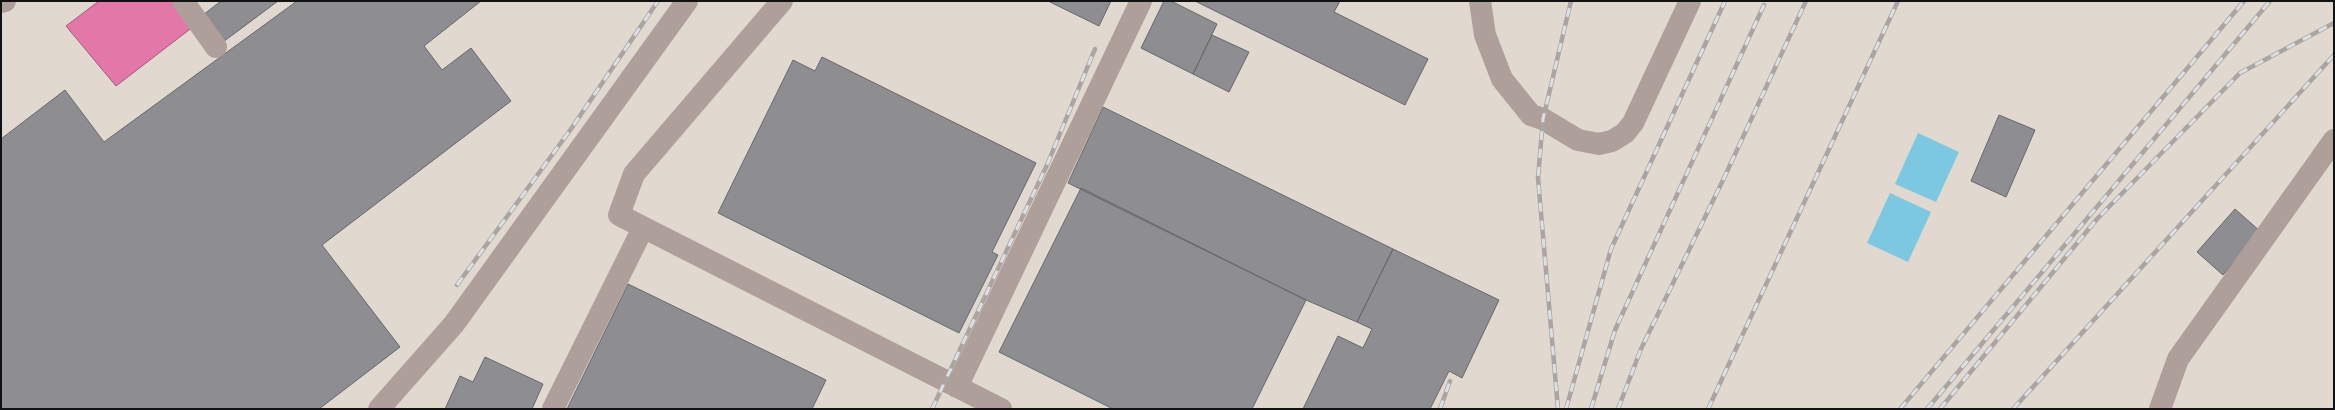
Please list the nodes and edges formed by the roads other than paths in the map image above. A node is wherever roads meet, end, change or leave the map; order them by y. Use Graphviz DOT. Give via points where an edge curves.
graph roads {
  1 [pos="5,1"];
  2 [pos="183,1"];
  3 [pos="687,1"];
  4 [pos="782,1"];
  5 [pos="1141,1"];
  6 [pos="1480,1"];
  7 [pos="1690,1"];
  8 [pos="1,2"];
  9 [pos="216,47"];
  10 [pos="2334,140"];
  11 [pos="643,228"];
  12 [pos="957,387"];
  13 [pos="379,409"];
  14 [pos="553,409"];
  15 [pos="1001,409"];
  16 [pos="2160,409"];
  1 -- 8 [label="lane"];
  2 -- 9 [label="lane"];
  3 -- 13 [label="lane" via="454,324"];
  4 -- 11 [label="lane" via="634,174 619,215"];
  5 -- 12 [label="lane"];
  6 -- 7 [label="lane" via="1485,35 1502,79 1531,114 1578,140 1599,144 1612,142 1625,133 1633,123"];
  10 -- 16 [label="lane" via="2178,359"];
  11 -- 12 [label="lane"];
  11 -- 14 [label="lane"];
  12 -- 15 [label="lane"];
}
